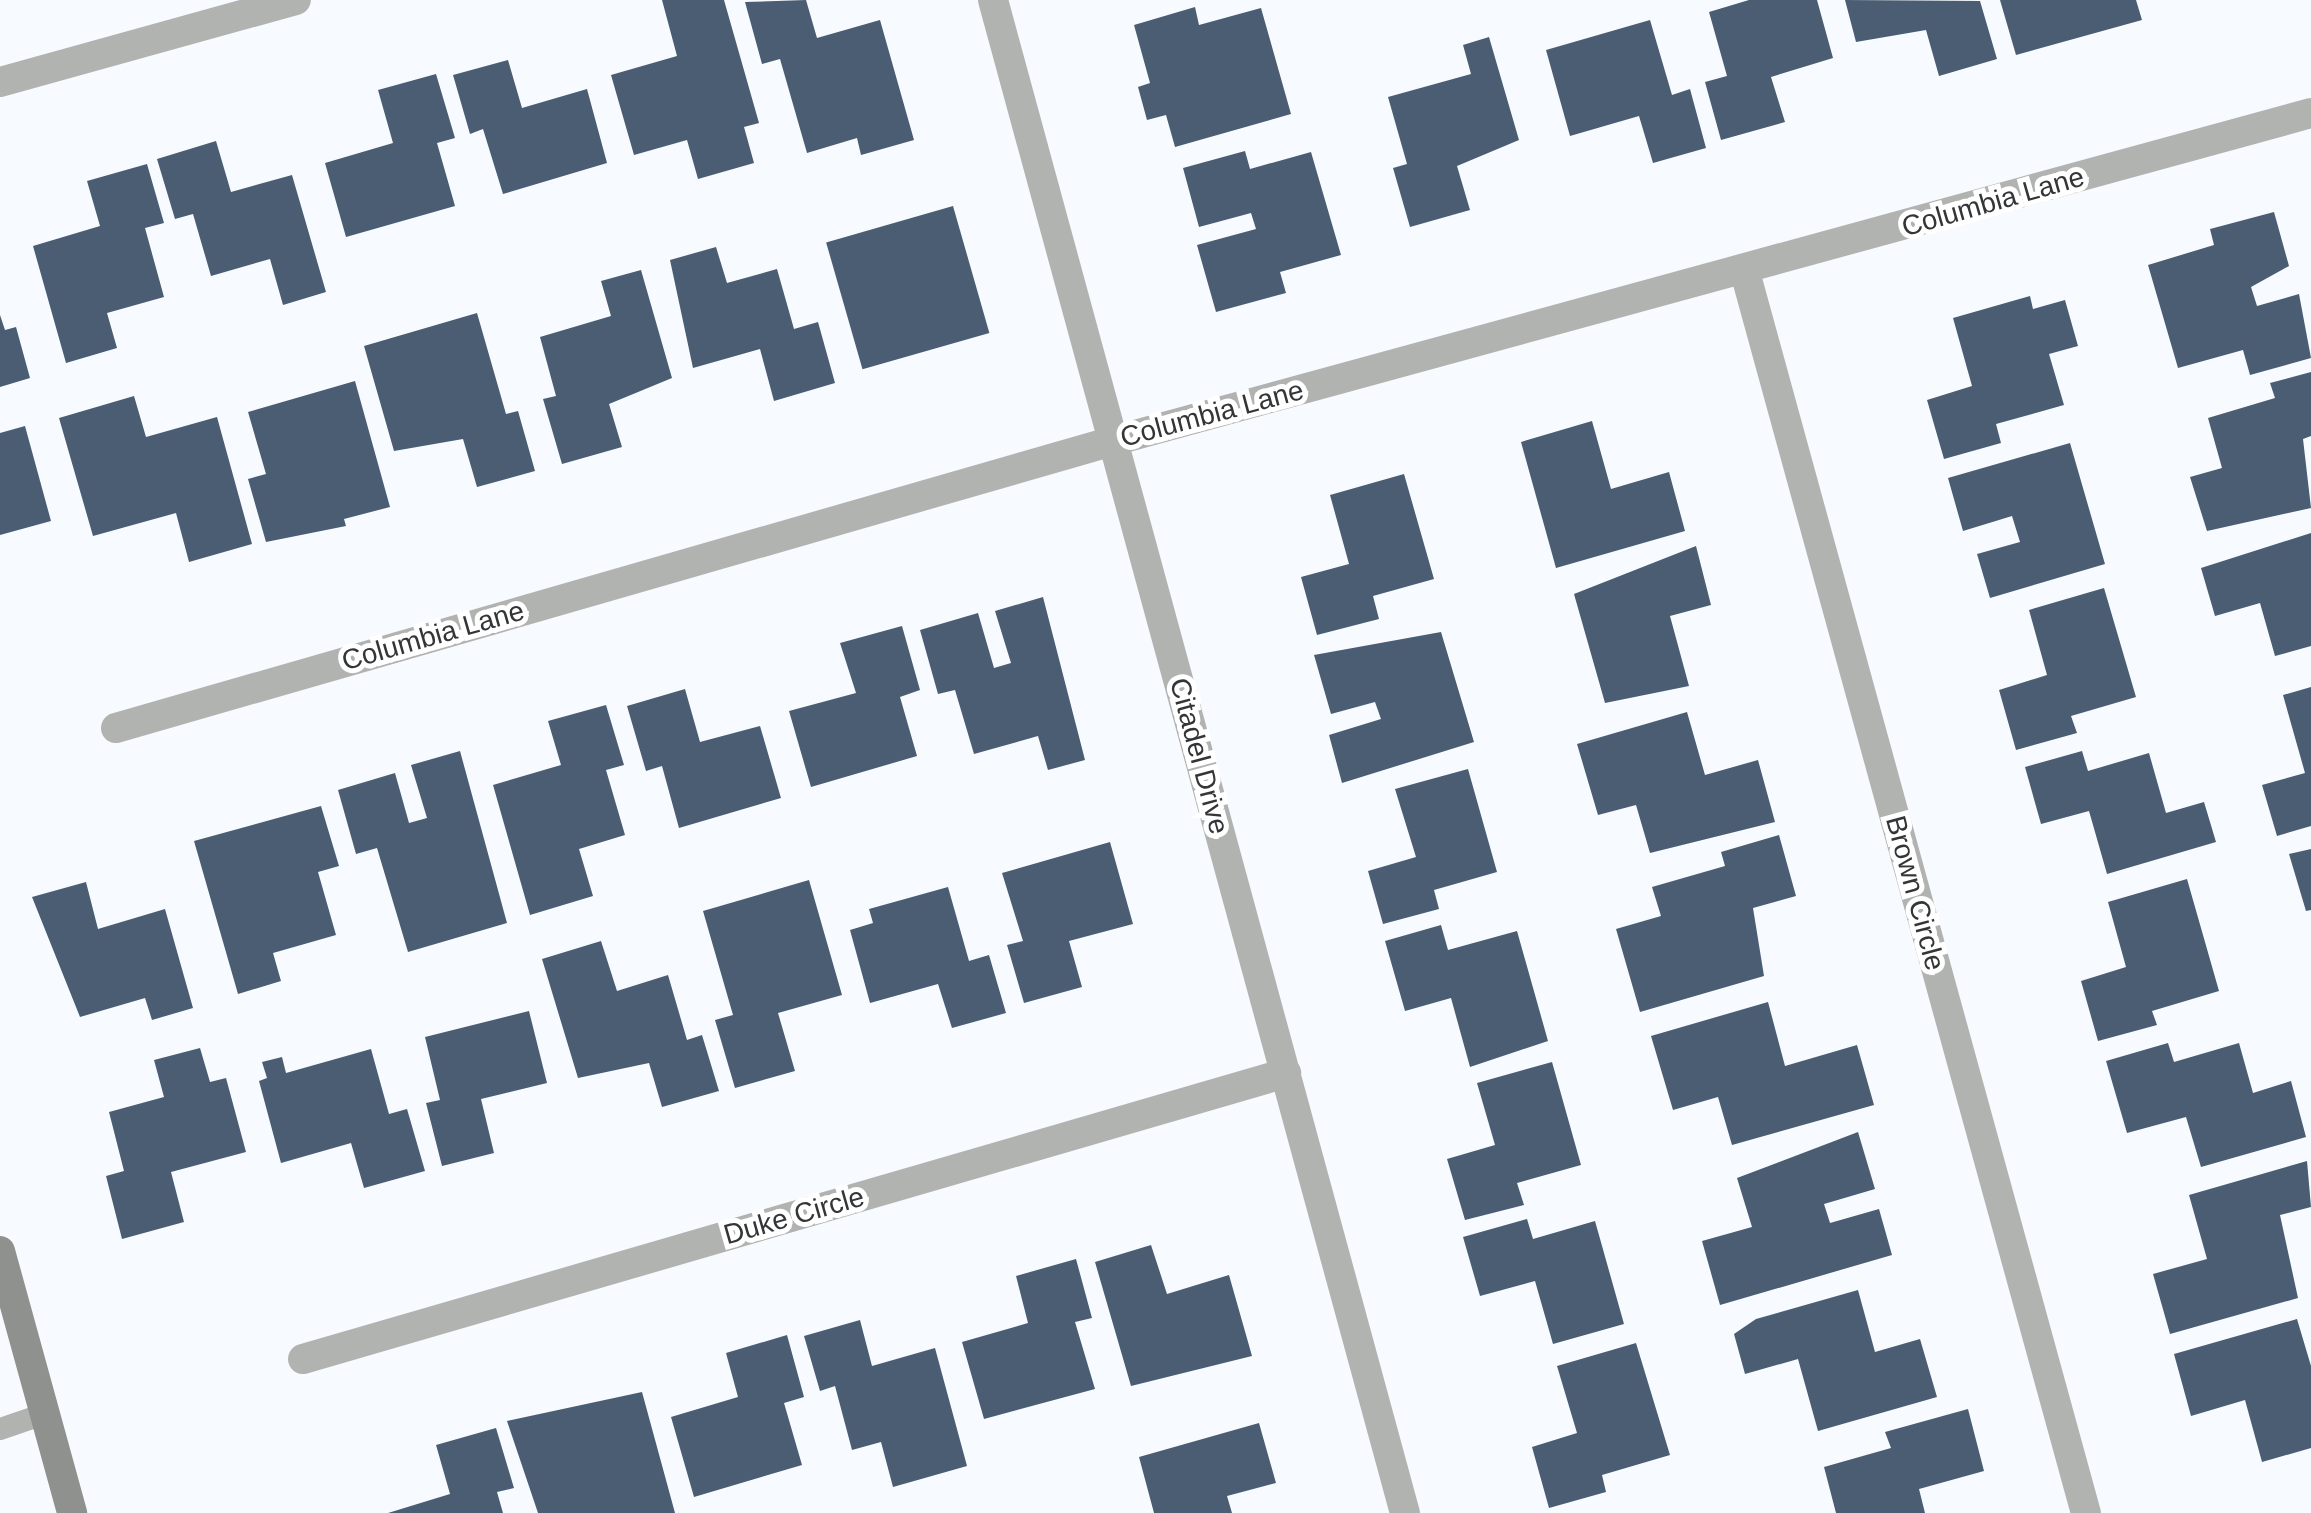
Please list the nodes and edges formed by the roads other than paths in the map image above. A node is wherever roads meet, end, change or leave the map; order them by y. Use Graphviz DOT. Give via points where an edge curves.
graph roads {
  1 [pos="296,0"];
  2 [pos="993,0"];
  3 [pos="0,82"];
  4 [pos="2311,112"];
  5 [pos="1744,272"];
  6 [pos="1113,440"];
  7 [pos="116,728"];
  8 [pos="1286,1073"];
  9 [pos="0,1251"];
  10 [pos="303,1359"];
  11 [pos="44,1414"];
  12 [pos="0,1429"];
  13 [pos="72,1513"];
  14 [pos="1405,1513"];
  15 [pos="2086,1513"];
  1 -- 3 [label="street"];
  2 -- 6 [label="street, Citadel Drive"];
  4 -- 5 [label="street, Columbia Lane"];
  5 -- 6 [label="street, Columbia Lane"];
  5 -- 15 [label="street, Brown Circle"];
  6 -- 7 [label="street, Columbia Lane"];
  6 -- 8 [label="street, Citadel Drive"];
  8 -- 10 [label="street, Duke Circle"];
  8 -- 14 [label="street, Citadel Drive"];
  9 -- 11 [label="street"];
  11 -- 12 [label="lane"];
  11 -- 13 [label="street"];
}
